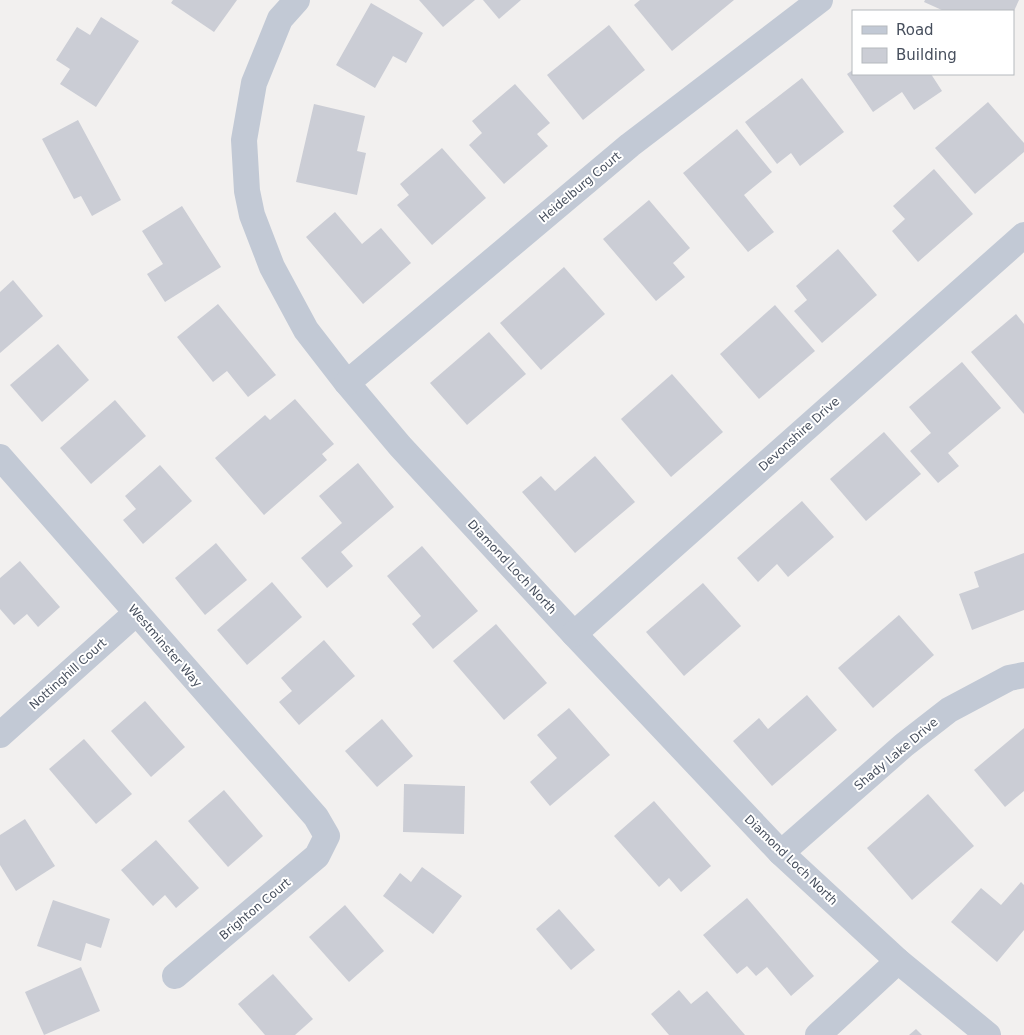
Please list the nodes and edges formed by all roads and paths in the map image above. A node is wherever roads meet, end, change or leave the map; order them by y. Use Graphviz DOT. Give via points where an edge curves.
graph roads {
  1 [pos="297,0"];
  2 [pos="820,0"];
  3 [pos="1024,235"];
  4 [pos="346,383"];
  5 [pos="0,457"];
  6 [pos="136,613"];
  7 [pos="574,634"];
  8 [pos="1024,675"];
  9 [pos="0,735"];
  10 [pos="327,836"];
  11 [pos="781,853"];
  12 [pos="898,961"];
  13 [pos="175,976"];
  14 [pos="818,1035"];
  15 [pos="988,1035"];
  1 -- 4 [label="street, Diamond Loch North" via="280,19 254,83 244,140 247,191 252,215 272,267 306,330"];
  2 -- 4 [label="street, Heidelburg Court" via="630,145"];
  3 -- 7 [label="street, Devonshire Drive"];
  4 -- 7 [label="street, Diamond Loch North"];
  5 -- 6 [label="street, Westminster Way"];
  6 -- 9 [label="street, Nottinghill Court"];
  6 -- 10 [label="street, Westminster Way" via="316,817"];
  7 -- 11 [label="street, Diamond Loch North"];
  8 -- 11 [label="street, Shady Lake Drive" via="1009,678 949,710 904,745"];
  10 -- 13 [label="street, Brighton Court" via="317,856"];
  11 -- 12 [label="street, Diamond Loch North"];
  12 -- 14 [label="street"];
  12 -- 15 [label="street, Diamond Loch North"];
}
